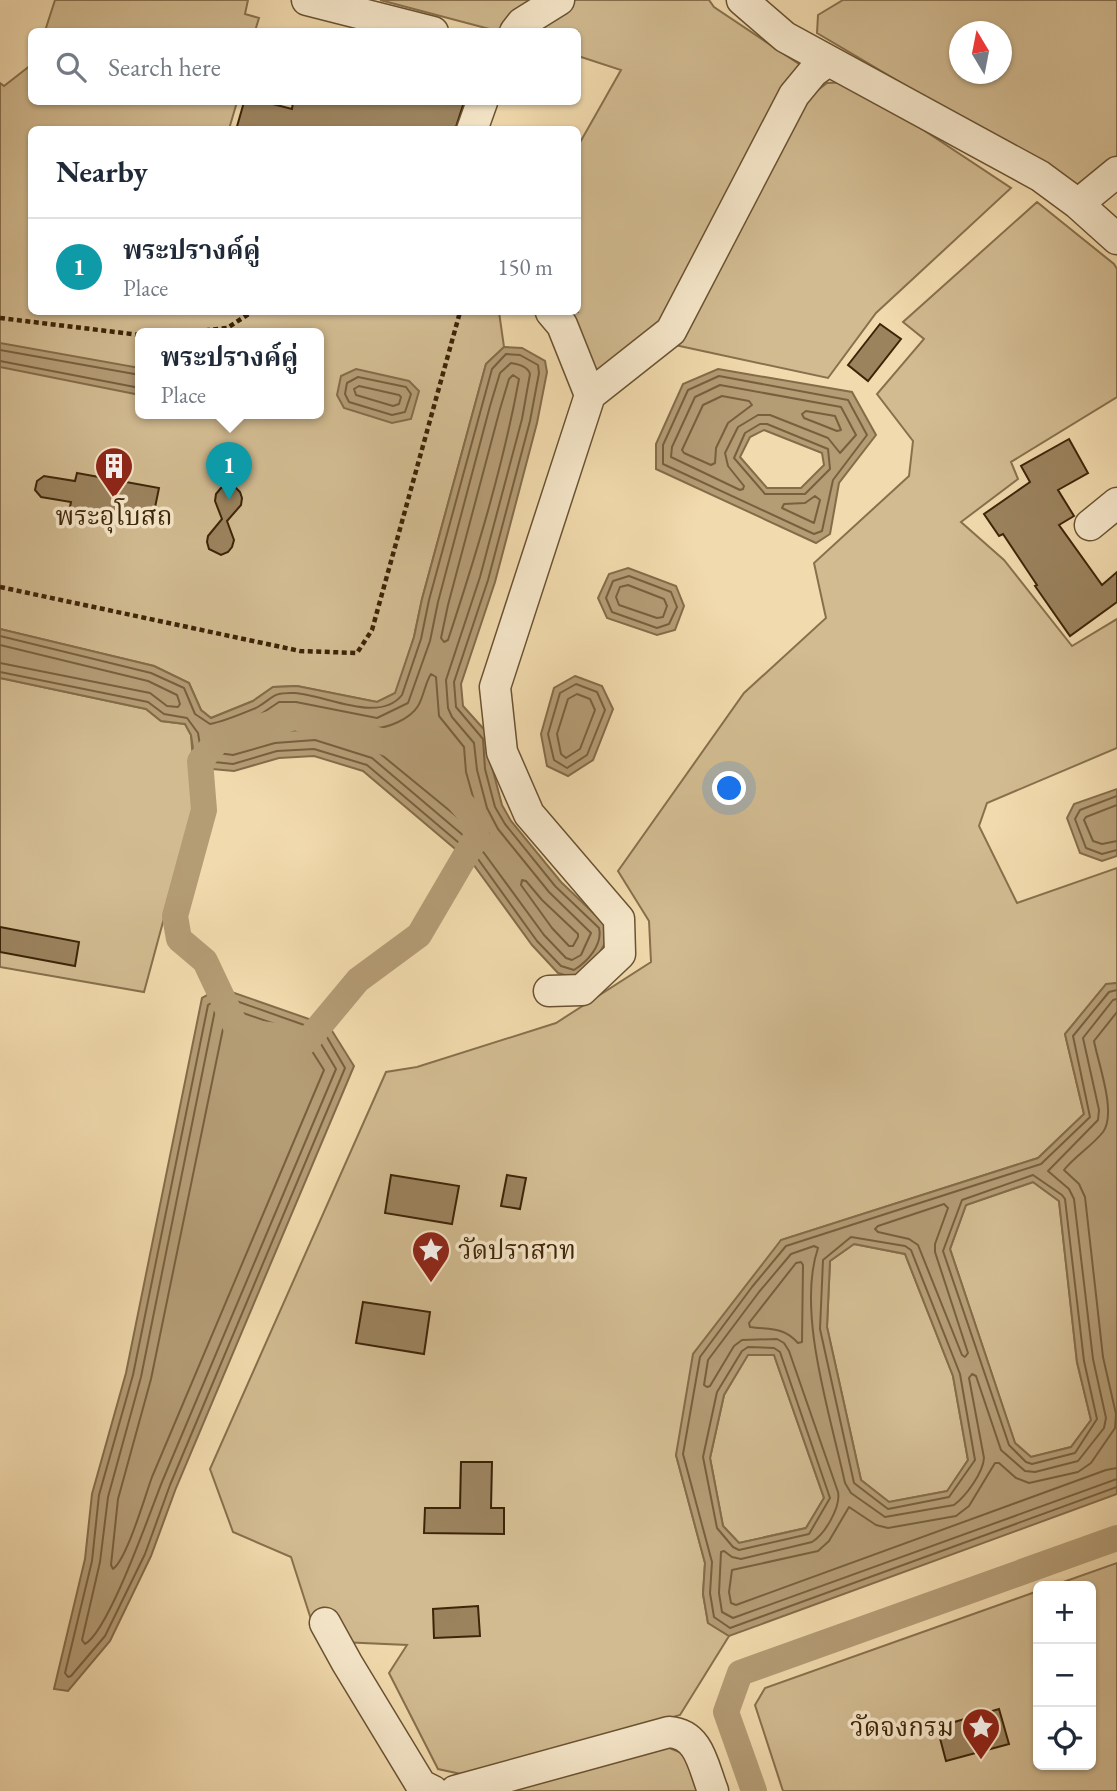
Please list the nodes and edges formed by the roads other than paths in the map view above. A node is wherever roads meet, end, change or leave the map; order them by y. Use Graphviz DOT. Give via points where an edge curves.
graph roads {
  1 [pos="307,0"];
  2 [pos="559,0"];
  3 [pos="742,0"];
  4 [pos="417,28"];
  5 [pos="518,28"];
  6 [pos="828,61"];
  7 [pos="481,105"];
  8 [pos="473,126"];
  9 [pos="1117,172"];
  10 [pos="1078,204"];
  11 [pos="1117,239"];
  12 [pos="554,315"];
  13 [pos="590,396"];
  14 [pos="1117,503"];
  15 [pos="1090,526"];
  16 [pos="550,991"];
  17 [pos="326,1623"];
  18 [pos="433,1791"];
  19 [pos="455,1791"];
  20 [pos="713,1791"];
  1 -- 4 [label="street"];
  2 -- 5 [label="street"];
  3 -- 6 [label="street" via="785,37"];
  6 -- 10 [label="street" via="1040,176"];
  6 -- 13 [label="street" via="794,95 671,331"];
  7 -- 8 [label="street"];
  9 -- 10 [label="street"];
  10 -- 11 [label="street"];
  12 -- 13 [label="street" via="562,325"];
  13 -- 16 [label="street" via="495,687 502,752 529,814 619,919 620,954 582,990"];
  14 -- 15 [label="street"];
  17 -- 18 [label="street" via="421,1785"];
  19 -- 20 [label="street" via="669,1732 682,1733 693,1741"];
}
